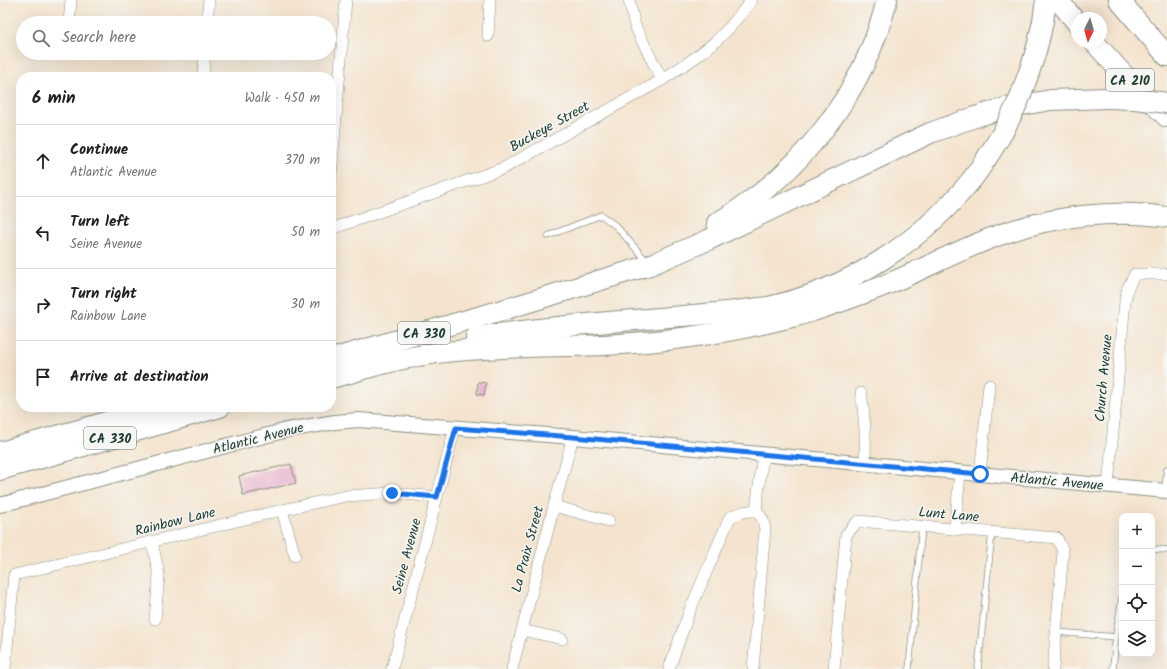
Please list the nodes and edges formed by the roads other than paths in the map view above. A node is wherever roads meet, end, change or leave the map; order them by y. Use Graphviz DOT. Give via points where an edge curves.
graph roads {
  1 [pos="71,0"];
  2 [pos="210,0"];
  3 [pos="346,0"];
  4 [pos="490,0"];
  5 [pos="629,0"];
  6 [pos="752,0"];
  7 [pos="887,0"];
  8 [pos="1046,0"];
  9 [pos="1058,0"];
  10 [pos="1119,0"];
  11 [pos="70,16"];
  12 [pos="209,16"];
  13 [pos="1071,16"];
  14 [pos="488,36"];
  15 [pos="1099,48"];
  16 [pos="1167,56"];
  17 [pos="204,60"];
  18 [pos="203,72"];
  19 [pos="662,80"];
  20 [pos="1167,103"];
  21 [pos="1167,116"];
  22 [pos="336,117"];
  23 [pos="1167,217"];
  24 [pos="336,227"];
  25 [pos="548,236"];
  26 [pos="645,262"];
  27 [pos="1167,274"];
  28 [pos="336,358"];
  29 [pos="336,373"];
  30 [pos="336,377"];
  31 [pos="989,385"];
  32 [pos="861,393"];
  33 [pos="141,412"];
  34 [pos="203,412"];
  35 [pos="456,428"];
  36 [pos="573,437"];
  37 [pos="0,452"];
  38 [pos="763,454"];
  39 [pos="865,464"];
  40 [pos="1167,469"];
  41 [pos="0,470"];
  42 [pos="960,472"];
  43 [pos="980,474"];
  44 [pos="1108,486"];
  45 [pos="1166,491"];
  46 [pos="437,497"];
  47 [pos="0,505"];
  48 [pos="554,506"];
  49 [pos="282,510"];
  50 [pos="756,510"];
  51 [pos="609,521"];
  52 [pos="922,526"];
  53 [pos="955,529"];
  54 [pos="992,532"];
  55 [pos="152,542"];
  56 [pos="1155,549"];
  57 [pos="1167,550"];
  58 [pos="295,556"];
  59 [pos="155,618"];
  60 [pos="1119,618"];
  61 [pos="522,630"];
  62 [pos="1056,632"];
  63 [pos="1116,637"];
  64 [pos="562,639"];
  65 [pos="5,669"];
  66 [pos="392,669"];
  67 [pos="512,669"];
  68 [pos="669,669"];
  69 [pos="753,669"];
  70 [pos="834,669"];
  71 [pos="909,669"];
  72 [pos="978,669"];
  73 [pos="1053,669"];
  74 [pos="1113,669"];
  1 -- 11 [label="street"];
  2 -- 12 [label="street"];
  3 -- 22 [label="street"];
  4 -- 14 [label="street"];
  5 -- 19 [label="street" via="635,26"];
  6 -- 19 [label="street, Buckeye Street" via="715,42"];
  7 -- 26 [label="highway" via="875,38 856,79 837,111 805,152 770,186 738,210"];
  8 -- 29 [label="highway, bridge" via="1040,37 1014,112 974,177 917,235 890,255 848,279 804,297 767,307 511,332 416,349"];
  9 -- 13 [label="highway"];
  10 -- 16 [label="highway, CA 210"];
  15 -- 21 [label="highway, CA 210"];
  17 -- 18 [label="street"];
  19 -- 24 [label="street, Buckeye Street" via="504,168"];
  20 -- 26 [label="highway, bridge" via="1107,98 1051,100 975,116 930,133 708,240"];
  23 -- 30 [label="highway" via="1139,214 1098,215 1024,227 964,249 879,288 811,312 749,328 648,342 439,353 416,356"];
  25 -- 26 [label="lane" via="601,215 616,226"];
  26 -- 28 [label="highway, CA 330" via="590,283 516,306"];
  27 -- 44 [label="street, Church Avenue" via="1135,274 1128,287"];
  31 -- 43 [label="street"];
  32 -- 39 [label="street" via="865,419"];
  33 -- 37 [label="highway, CA 330"];
  34 -- 41 [label="highway, CA 330"];
  35 -- 36 [label="street, Atlantic Avenue"];
  35 -- 46 [label="street, Seine Avenue"];
  35 -- 47 [label="street, Atlantic Avenue" via="359,420 311,425"];
  36 -- 38 [label="street, Atlantic Avenue"];
  36 -- 48 [label="street, La Praix Street"];
  38 -- 39 [label="street, Atlantic Avenue"];
  38 -- 50 [label="street"];
  39 -- 42 [label="street, Atlantic Avenue"];
  40 -- 45 [label="lane"];
  42 -- 43 [label="street, Atlantic Avenue"];
  42 -- 53 [label="street"];
  43 -- 44 [label="street, Atlantic Avenue"];
  44 -- 45 [label="street, Atlantic Avenue"];
  46 -- 49 [label="street, Rainbow Lane" via="392,493 346,496"];
  46 -- 66 [label="street, Seine Avenue"];
  48 -- 51 [label="street"];
  48 -- 61 [label="street, La Praix Street"];
  49 -- 55 [label="street, Rainbow Lane"];
  49 -- 58 [label="street"];
  50 -- 68 [label="street" via="730,517 690,610"];
  50 -- 69 [label="street" via="766,529"];
  52 -- 53 [label="street, Lunt Lane"];
  52 -- 70 [label="street, Lunt Lane" via="858,521 846,535"];
  52 -- 71 [label="lane"];
  53 -- 54 [label="street, Lunt Lane"];
  54 -- 62 [label="street, Lunt Lane" via="1057,538 1063,551"];
  54 -- 72 [label="lane"];
  55 -- 59 [label="street" via="159,576"];
  55 -- 65 [label="street, Rainbow Lane" via="14,575"];
  56 -- 57 [label="lane"];
  60 -- 63 [label="lane"];
  61 -- 64 [label="street"];
  61 -- 67 [label="street, La Praix Street"];
  62 -- 63 [label="lane"];
  62 -- 73 [label="street, Lunt Lane"];
  63 -- 74 [label="lane"];
}
